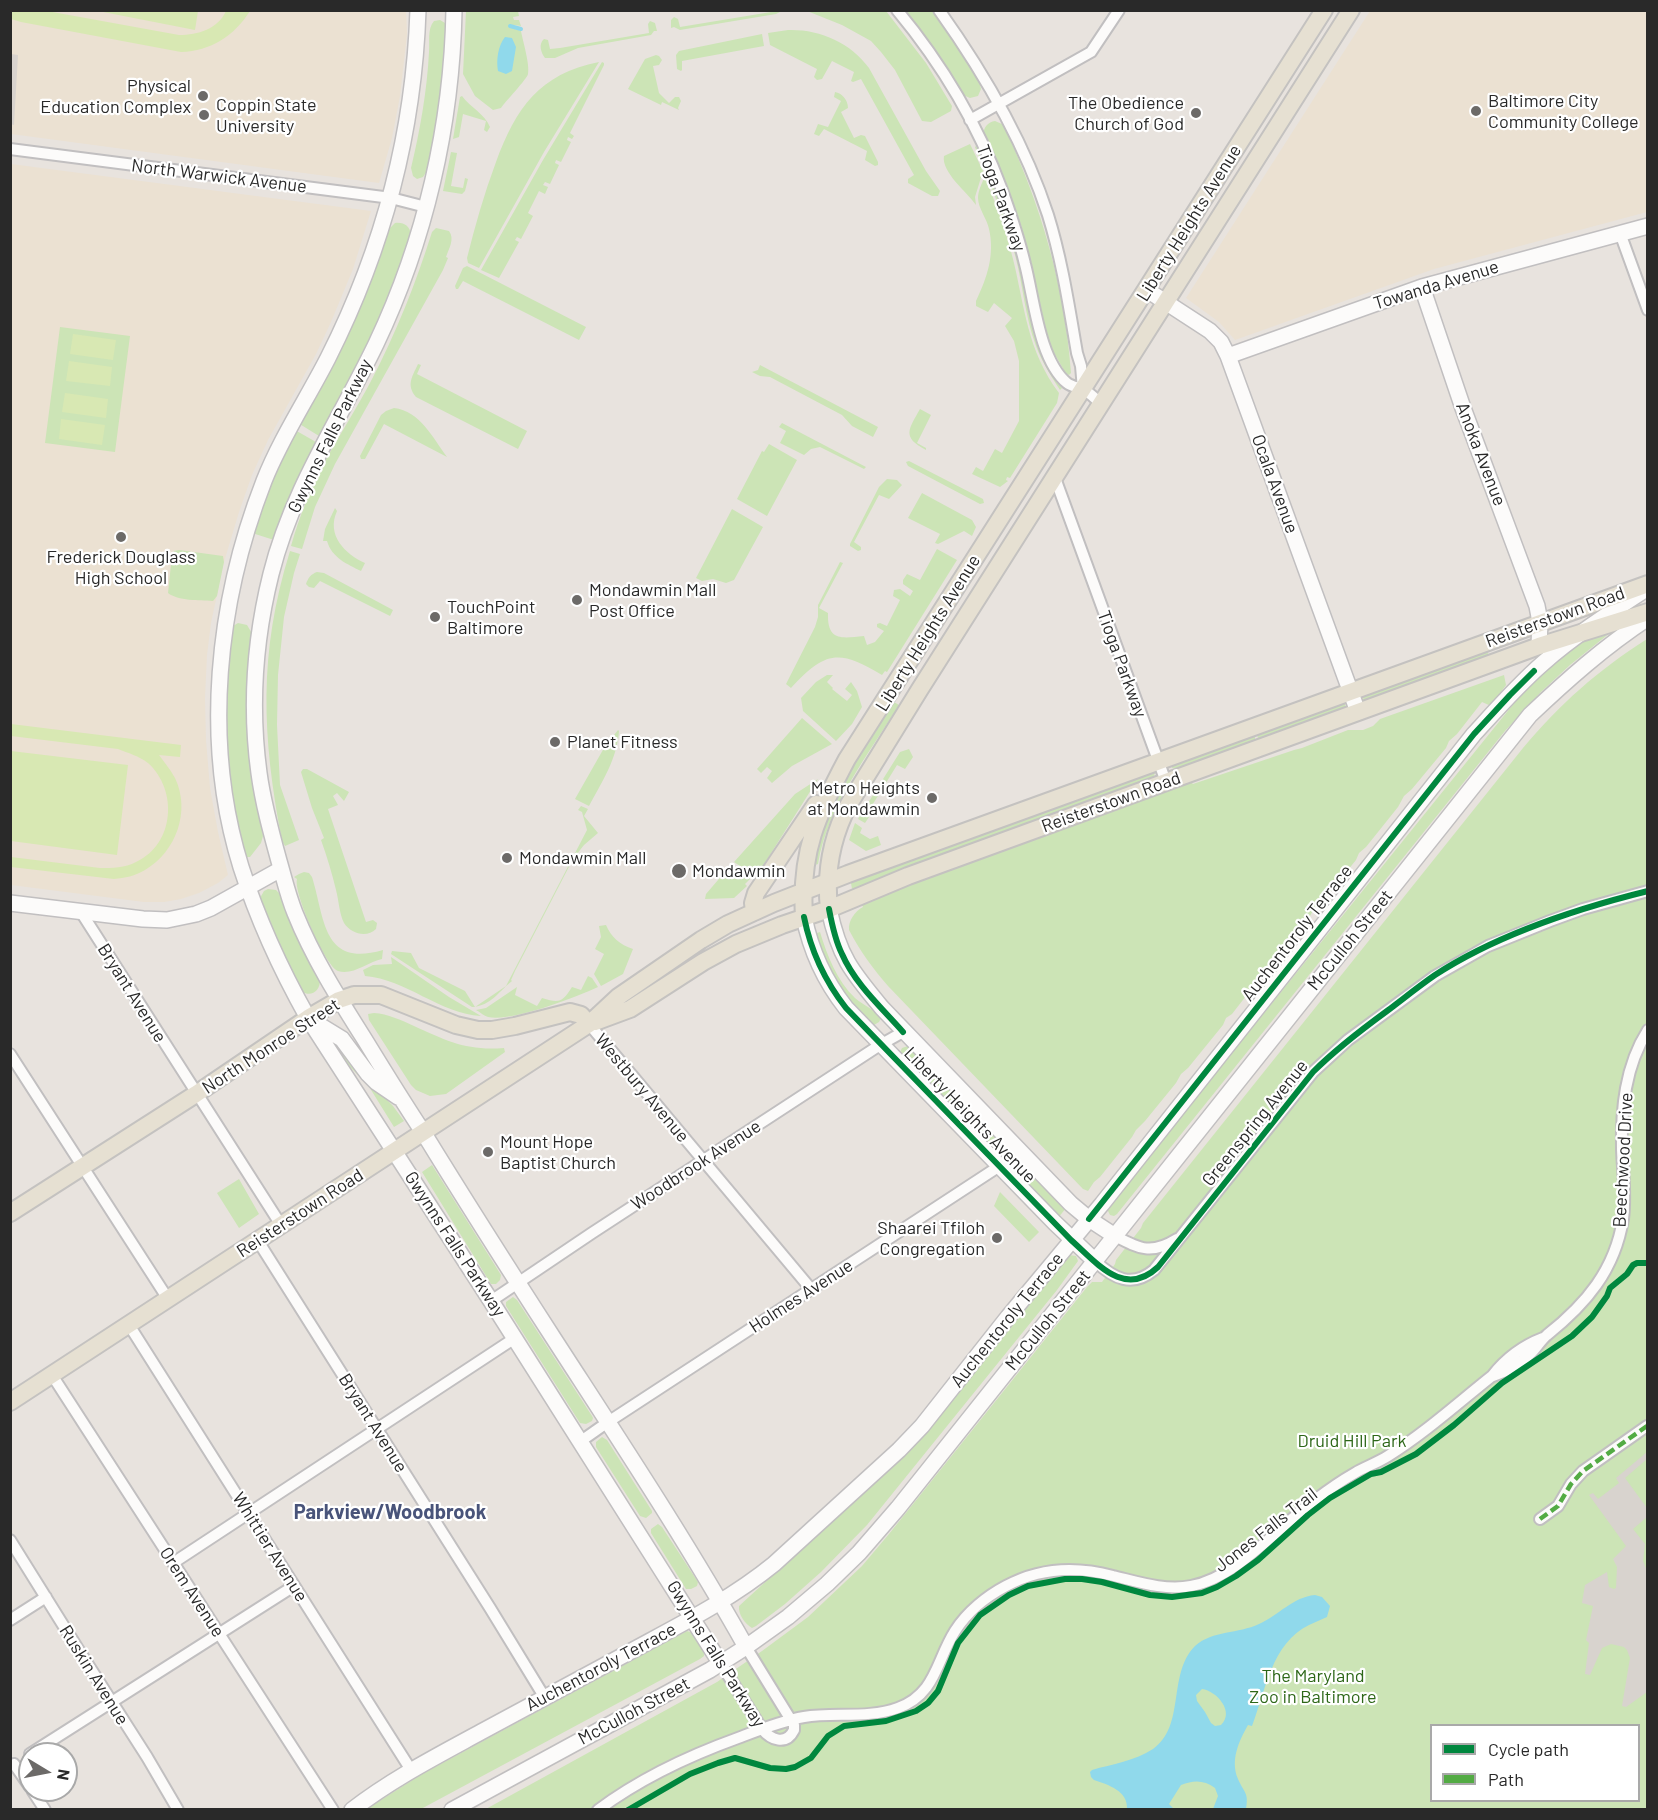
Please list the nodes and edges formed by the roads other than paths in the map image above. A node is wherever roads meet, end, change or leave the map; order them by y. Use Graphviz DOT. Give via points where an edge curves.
graph roads {
  1 [pos="418,10"];
  2 [pos="454,10"];
  3 [pos="897,10"];
  4 [pos="939,10"];
  5 [pos="1119,10"];
  6 [pos="1324,10"];
  7 [pos="1351,10"];
  8 [pos="998,104"];
  9 [pos="970,120"];
  10 [pos="10,149"];
  11 [pos="391,198"];
  12 [pos="426,207"];
  13 [pos="1647,226"];
  14 [pos="1620,233"];
  15 [pos="1422,287"];
  16 [pos="1147,290"];
  17 [pos="1166,302"];
  18 [pos="1647,310"];
  19 [pos="1228,356"];
  20 [pos="1083,389"];
  21 [pos="1101,404"];
  22 [pos="1055,478"];
  23 [pos="1647,586"];
  24 [pos="1647,612"];
  25 [pos="1647,618"];
  26 [pos="1540,622"];
  27 [pos="1582,632"];
  28 [pos="1539,646"];
  29 [pos="1350,692"];
  30 [pos="1358,712"];
  31 [pos="848,759"];
  32 [pos="1159,761"];
  33 [pos="1166,782"];
  34 [pos="282,869"];
  35 [pos="827,882"];
  36 [pos="248,886"];
  37 [pos="803,891"];
  38 [pos="1647,891"];
  39 [pos="10,903"];
  40 [pos="829,909"];
  41 [pos="81,912"];
  42 [pos="754,912"];
  43 [pos="804,917"];
  44 [pos="339,1000"];
  45 [pos="308,1018"];
  46 [pos="589,1024"];
  47 [pos="1647,1030"];
  48 [pos="903,1032"];
  49 [pos="880,1045"];
  50 [pos="10,1054"];
  51 [pos="196,1094"];
  52 [pos="403,1100"];
  53 [pos="423,1133"];
  54 [pos="395,1151"];
  55 [pos="1021,1152"];
  56 [pos="704,1161"];
  57 [pos="82,1167"];
  58 [pos="999,1167"];
  59 [pos="10,1213"];
  60 [pos="1089,1219"];
  61 [pos="281,1225"];
  62 [pos="1185,1234"];
  63 [pos="1115,1236"];
  64 [pos="1071,1240"];
  65 [pos="258,1241"];
  66 [pos="1095,1261"];
  67 [pos="518,1283"];
  68 [pos="811,1289"];
  69 [pos="168,1299"];
  70 [pos="491,1301"];
  71 [pos="129,1325"];
  72 [pos="515,1338"];
  73 [pos="52,1375"];
  74 [pos="10,1402"];
  75 [pos="608,1422"];
  76 [pos="1647,1426"];
  77 [pos="376,1428"];
  78 [pos="581,1441"];
  79 [pos="248,1513"];
  80 [pos="1540,1519"];
  81 [pos="10,1540"];
  82 [pos="173,1563"];
  83 [pos="294,1586"];
  84 [pos="46,1597"];
  85 [pos="720,1601"];
  86 [pos="693,1617"];
  87 [pos="10,1620"];
  88 [pos="219,1634"];
  89 [pos="746,1647"];
  90 [pos="721,1664"];
  91 [pos="545,1698"];
  92 [pos="111,1702"];
  93 [pos="791,1720"];
  94 [pos="762,1729"];
  95 [pos="49,1742"];
  96 [pos="411,1770"];
  97 [pos="178,1809"];
  98 [pos="333,1809"];
  99 [pos="352,1809"];
  100 [pos="452,1809"];
  101 [pos="598,1809"];
  1 -- 11 [label="main road, Gwynns Falls Parkway" via="416,66"];
  2 -- 12 [label="main road, Gwynns Falls Parkway" via="452,67"];
  3 -- 9 [label="street, Tioga Parkway" via="933,57"];
  4 -- 8 [label="street, Tioga Parkway" via="979,68"];
  5 -- 8 [label="street" via="1091,52"];
  6 -- 16 [label="main road, Liberty Heights Avenue"];
  7 -- 17 [label="main road, Liberty Heights Avenue"];
  8 -- 9 [label="street"];
  8 -- 20 [label="street, Tioga Parkway" via="1034,176 1058,250"];
  9 -- 20 [label="street, Tioga Parkway" via="1011,216 1046,348 1068,384"];
  10 -- 11 [label="street, North Warwick Avenue"];
  11 -- 12 [label="street, North Warwick Avenue"];
  11 -- 36 [label="main road, Gwynns Falls Parkway" via="362,283 265,478 240,552 227,613 219,738 231,829"];
  12 -- 34 [label="main road, Gwynns Falls Parkway" via="412,259 382,331 300,490 280,544 262,618 255,733 259,776"];
  13 -- 14 [label="main road, Towanda Avenue"];
  14 -- 15 [label="main road, Towanda Avenue"];
  14 -- 18 [label="street"];
  15 -- 19 [label="main road, Towanda Avenue"];
  15 -- 26 [label="main road, Anoka Avenue"];
  16 -- 17 [label="main road, Ocala Avenue"];
  16 -- 20 [label="main road, Liberty Heights Avenue"];
  17 -- 19 [label="main road, Ocala Avenue" via="1210,331"];
  17 -- 21 [label="main road, Liberty Heights Avenue"];
  19 -- 29 [label="main road, Ocala Avenue"];
  20 -- 21 [label="street, Tioga Parkway"];
  20 -- 31 [label="main road, Liberty Heights Avenue"];
  21 -- 22 [label="main road, Liberty Heights Avenue"];
  22 -- 32 [label="street, Tioga Parkway"];
  22 -- 35 [label="main road, Liberty Heights Avenue" via="849,804 834,840"];
  23 -- 26 [label="main road, Reisterstown Road"];
  23 -- 27 [label="main road, Auchentoroly Terrace"];
  24 -- 27 [label="main road, Reisterstown Road"];
  25 -- 63 [label="main road, McCulloh Street" via="1570,676 1530,715"];
  26 -- 28 [label="main road, Anoka Avenue"];
  26 -- 29 [label="main road, Reisterstown Road"];
  27 -- 28 [label="main road, Reisterstown Road"];
  27 -- 60 [label="main road, Auchentoroly Terrace" via="1543,663 1474,734"];
  28 -- 30 [label="main road, Reisterstown Road"];
  29 -- 30 [label="main road, Ocala Avenue"];
  29 -- 32 [label="main road, Reisterstown Road"];
  30 -- 33 [label="main road, Reisterstown Road"];
  31 -- 37 [label="main road, Liberty Heights Avenue" via="813,829"];
  31 -- 42 [label="main road" via="756,892"];
  32 -- 33 [label="street, Tioga Parkway"];
  32 -- 35 [label="main road, Reisterstown Road"];
  33 -- 40 [label="main road, Reisterstown Road" via="908,876"];
  34 -- 36 [label="main road"];
  34 -- 44 [label="main road, Gwynns Falls Parkway" via="295,912"];
  35 -- 37 [label="main road, Reisterstown Road"];
  35 -- 40 [label="main road, Liberty Heights Avenue"];
  36 -- 41 [label="main road" via="211,908 182,918 143,919"];
  36 -- 45 [label="main road, Gwynns Falls Parkway" via="286,980"];
  37 -- 42 [label="main road, Reisterstown Road"];
  37 -- 43 [label="main road, Liberty Heights Avenue"];
  38 -- 62 [label="street, Greenspring Avenue" via="1572,913 1488,946 1435,975 1313,1072"];
  39 -- 41 [label="main road"];
  40 -- 43 [label="main road, Reisterstown Road"];
  40 -- 48 [label="main road, Liberty Heights Avenue" via="837,943 849,968"];
  41 -- 51 [label="street, Bryant Avenue"];
  42 -- 46 [label="main road, Reisterstown Road" via="701,940 618,997"];
  43 -- 46 [label="main road, Reisterstown Road" via="736,944 630,1009"];
  43 -- 49 [label="main road, Liberty Heights Avenue" via="825,978"];
  44 -- 45 [label="main road, North Monroe Street"];
  44 -- 46 [label="main road, North Monroe Street" via="354,995 381,995 478,1030 570,1012 581,1015"];
  44 -- 52 [label="main road, Gwynns Falls Parkway"];
  45 -- 51 [label="main road, North Monroe Street"];
  45 -- 52 [label="main road" via="342,1039 376,1082"];
  45 -- 54 [label="main road, Gwynns Falls Parkway"];
  46 -- 53 [label="main road, Reisterstown Road"];
  46 -- 56 [label="street, Westbury Avenue"];
  47 -- 93 [label="street, Beechwood Drive" via="1634,1054 1628,1079 1622,1130 1623,1217 1614,1250 1582,1304 1543,1338 1514,1353 1492,1376 1409,1441 1312,1502 1237,1565 1214,1578 1176,1587 1140,1584 1077,1569 1025,1577 985,1599 969,1614 956,1629 931,1682 909,1703 878,1712"];
  48 -- 49 [label="street, Woodbrook Avenue"];
  48 -- 55 [label="main road, Liberty Heights Avenue"];
  49 -- 56 [label="street, Woodbrook Avenue"];
  49 -- 58 [label="main road, Liberty Heights Avenue"];
  50 -- 57 [label="street"];
  51 -- 57 [label="main road, North Monroe Street"];
  51 -- 61 [label="street, Bryant Avenue"];
  52 -- 53 [label="main road, Gwynns Falls Parkway"];
  53 -- 54 [label="main road, Reisterstown Road"];
  53 -- 67 [label="main road, Gwynns Falls Parkway"];
  54 -- 61 [label="main road, Reisterstown Road"];
  54 -- 70 [label="main road, Gwynns Falls Parkway"];
  55 -- 58 [label="street, Holmes Avenue"];
  55 -- 60 [label="main road, Liberty Heights Avenue"];
  56 -- 67 [label="street, Woodbrook Avenue"];
  56 -- 68 [label="street, Westbury Avenue"];
  57 -- 59 [label="main road, North Monroe Street"];
  57 -- 69 [label="street"];
  58 -- 64 [label="main road, Liberty Heights Avenue"];
  58 -- 68 [label="street, Holmes Avenue"];
  60 -- 63 [label="main road, Liberty Heights Avenue"];
  60 -- 64 [label="main road, Auchentoroly Terrace"];
  61 -- 65 [label="main road, Reisterstown Road"];
  62 -- 63 [label="street, Greenspring Avenue" via="1151,1250"];
  62 -- 66 [label="street, Greenspring Avenue" via="1158,1267 1141,1278 1115,1277"];
  63 -- 66 [label="main road, McCulloh Street"];
  64 -- 66 [label="main road, Liberty Heights Avenue"];
  64 -- 85 [label="main road, Auchentoroly Terrace" via="910,1439 774,1564"];
  65 -- 69 [label="main road, Reisterstown Road"];
  65 -- 77 [label="street, Bryant Avenue"];
  66 -- 89 [label="main road, McCulloh Street" via="859,1553 808,1601"];
  67 -- 70 [label="street, Woodbrook Avenue"];
  67 -- 75 [label="main road, Gwynns Falls Parkway"];
  68 -- 75 [label="street, Holmes Avenue"];
  69 -- 71 [label="main road, Reisterstown Road"];
  70 -- 72 [label="main road, Gwynns Falls Parkway"];
  71 -- 73 [label="main road, Reisterstown Road"];
  71 -- 79 [label="street, Whittier Avenue"];
  72 -- 77 [label="street"];
  72 -- 78 [label="main road, Gwynns Falls Parkway"];
  73 -- 74 [label="main road, Reisterstown Road"];
  73 -- 82 [label="street, Orem Avenue"];
  75 -- 78 [label="street, Holmes Avenue"];
  75 -- 85 [label="main road, Gwynns Falls Parkway"];
  76 -- 80 [label="street" via="1583,1472 1557,1506"];
  77 -- 79 [label="street"];
  77 -- 91 [label="street, Bryant Avenue"];
  78 -- 86 [label="main road, Gwynns Falls Parkway"];
  79 -- 82 [label="street"];
  79 -- 83 [label="street, Whittier Avenue"];
  81 -- 84 [label="street, Ruskin Avenue"];
  82 -- 88 [label="street, Orem Avenue"];
  83 -- 88 [label="street"];
  83 -- 96 [label="street, Whittier Avenue"];
  84 -- 87 [label="street"];
  84 -- 92 [label="street, Ruskin Avenue"];
  85 -- 86 [label="main road, Auchentoroly Terrace"];
  85 -- 89 [label="main road, Gwynns Falls Parkway"];
  86 -- 90 [label="main road, Gwynns Falls Parkway"];
  86 -- 91 [label="main road, Auchentoroly Terrace"];
  88 -- 92 [label="street"];
  88 -- 98 [label="street, Orem Avenue"];
  89 -- 90 [label="main road, McCulloh Street"];
  89 -- 93 [label="street, Gwynns Falls Parkway"];
  90 -- 94 [label="street, Gwynns Falls Parkway"];
  90 -- 100 [label="main road, McCulloh Street"];
  91 -- 96 [label="main road, Auchentoroly Terrace"];
  92 -- 95 [label="street"];
  92 -- 97 [label="street, Ruskin Avenue"];
  93 -- 94 [label="street, Beechwood Drive"];
  93 -- 94 [label="street, Gwynns Falls Parkway" via="794,1730 782,1740 772,1739"];
  94 -- 101 [label="street, Beechwood Drive" via="678,1762"];
  96 -- 99 [label="main road, Auchentoroly Terrace"];
}
